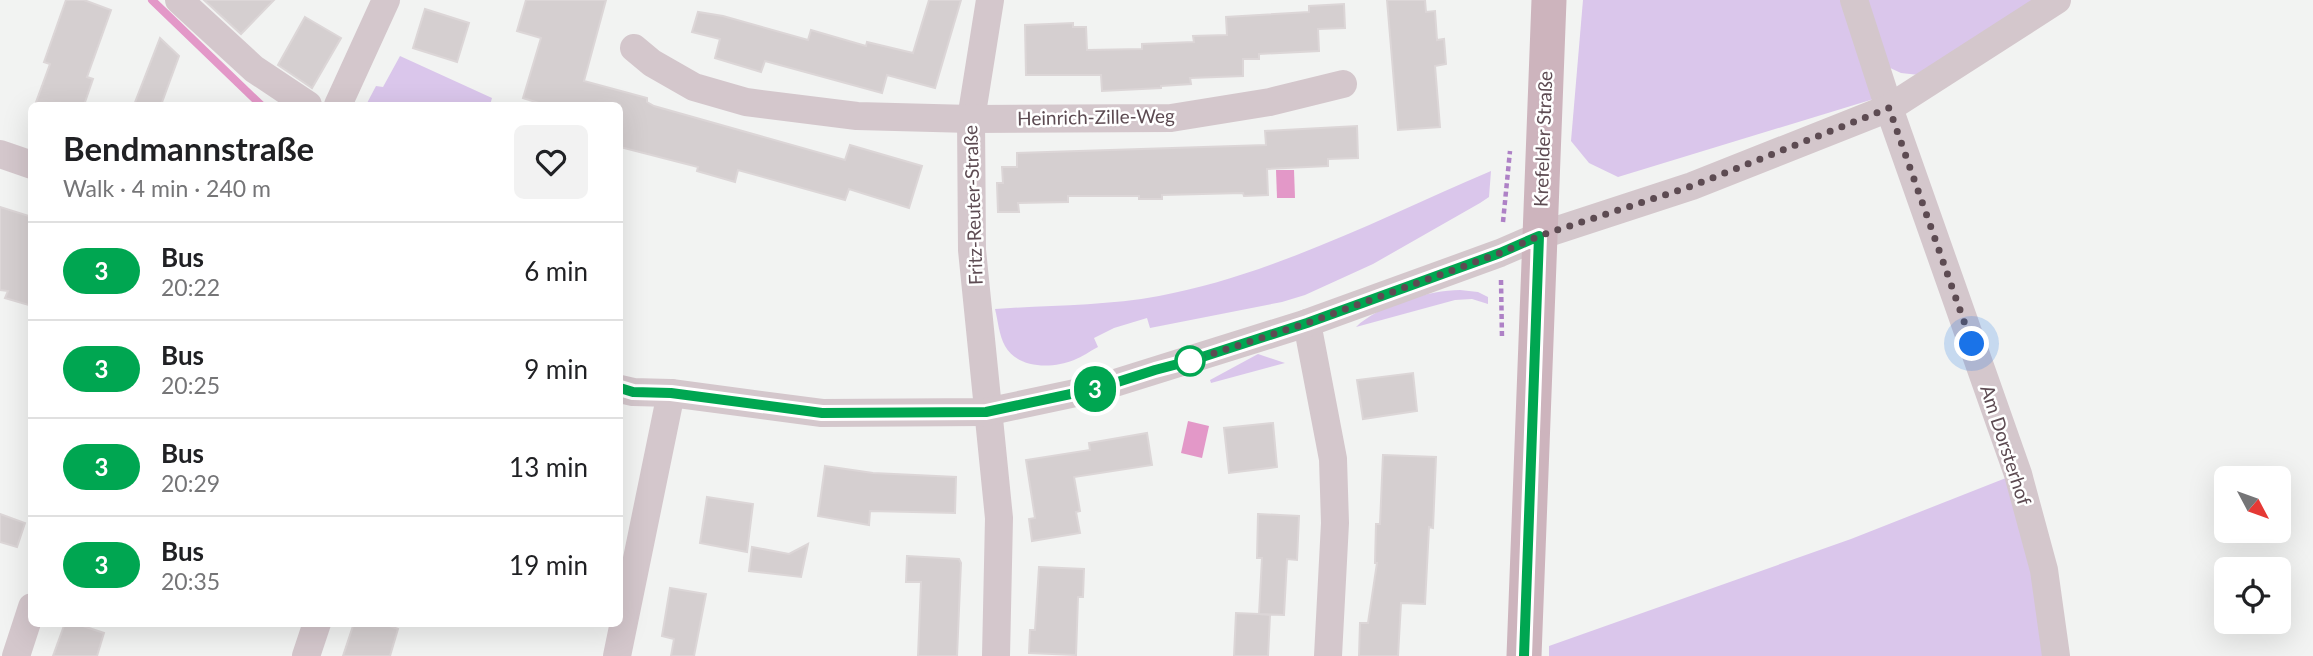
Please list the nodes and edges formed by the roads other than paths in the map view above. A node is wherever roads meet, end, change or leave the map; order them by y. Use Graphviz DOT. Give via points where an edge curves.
graph roads {
  1 [pos="179,0"];
  2 [pos="386,0"];
  3 [pos="990,0"];
  4 [pos="1549,0"];
  5 [pos="1854,0"];
  6 [pos="2057,0"];
  7 [pos="634,48"];
  8 [pos="1343,83"];
  9 [pos="304,102"];
  10 [pos="339,102"];
  11 [pos="1889,108"];
  12 [pos="971,119"];
  13 [pos="0,155"];
  14 [pos="28,164"];
  15 [pos="1539,236"];
  16 [pos="1307,323"];
  17 [pos="623,389"];
  18 [pos="671,393"];
  19 [pos="986,412"];
  20 [pos="28,619"];
  21 [pos="316,627"];
  22 [pos="623,627"];
  23 [pos="623,627"];
  24 [pos="16,656"];
  25 [pos="306,656"];
  26 [pos="617,656"];
  27 [pos="996,656"];
  28 [pos="1328,656"];
  29 [pos="1524,656"];
  30 [pos="2056,656"];
  1 -- 9 [label="street" via="254,69"];
  2 -- 10 [label="street"];
  3 -- 12 [label="street, Fritz-Reuter-Straße"];
  4 -- 15 [label="main road, Krefelder Straße"];
  5 -- 11 [label="street, Am Dorsterhof"];
  6 -- 11 [label="street"];
  7 -- 12 [label="street, Heinrich-Zille-Weg" via="694,87 746,102 857,116"];
  8 -- 12 [label="street, Heinrich-Zille-Weg" via="1270,102 1171,118"];
  11 -- 15 [label="street" via="1692,186"];
  11 -- 30 [label="street, Am Dorsterhof" via="2018,474 2044,570"];
  12 -- 19 [label="street, Fritz-Reuter-Straße" via="972,250"];
  13 -- 14 [label="street"];
  15 -- 16 [label="street"];
  15 -- 29 [label="main road, Krefelder Straße"];
  16 -- 19 [label="street" via="1099,388"];
  16 -- 28 [label="street" via="1333,460 1335,523"];
  17 -- 18 [label="street"];
  18 -- 19 [label="street" via="822,413"];
  18 -- 22 [label="street"];
  19 -- 27 [label="street, Fritz-Reuter-Straße" via="999,518"];
  20 -- 24 [label="street"];
  21 -- 25 [label="street"];
  23 -- 26 [label="street"];
}
